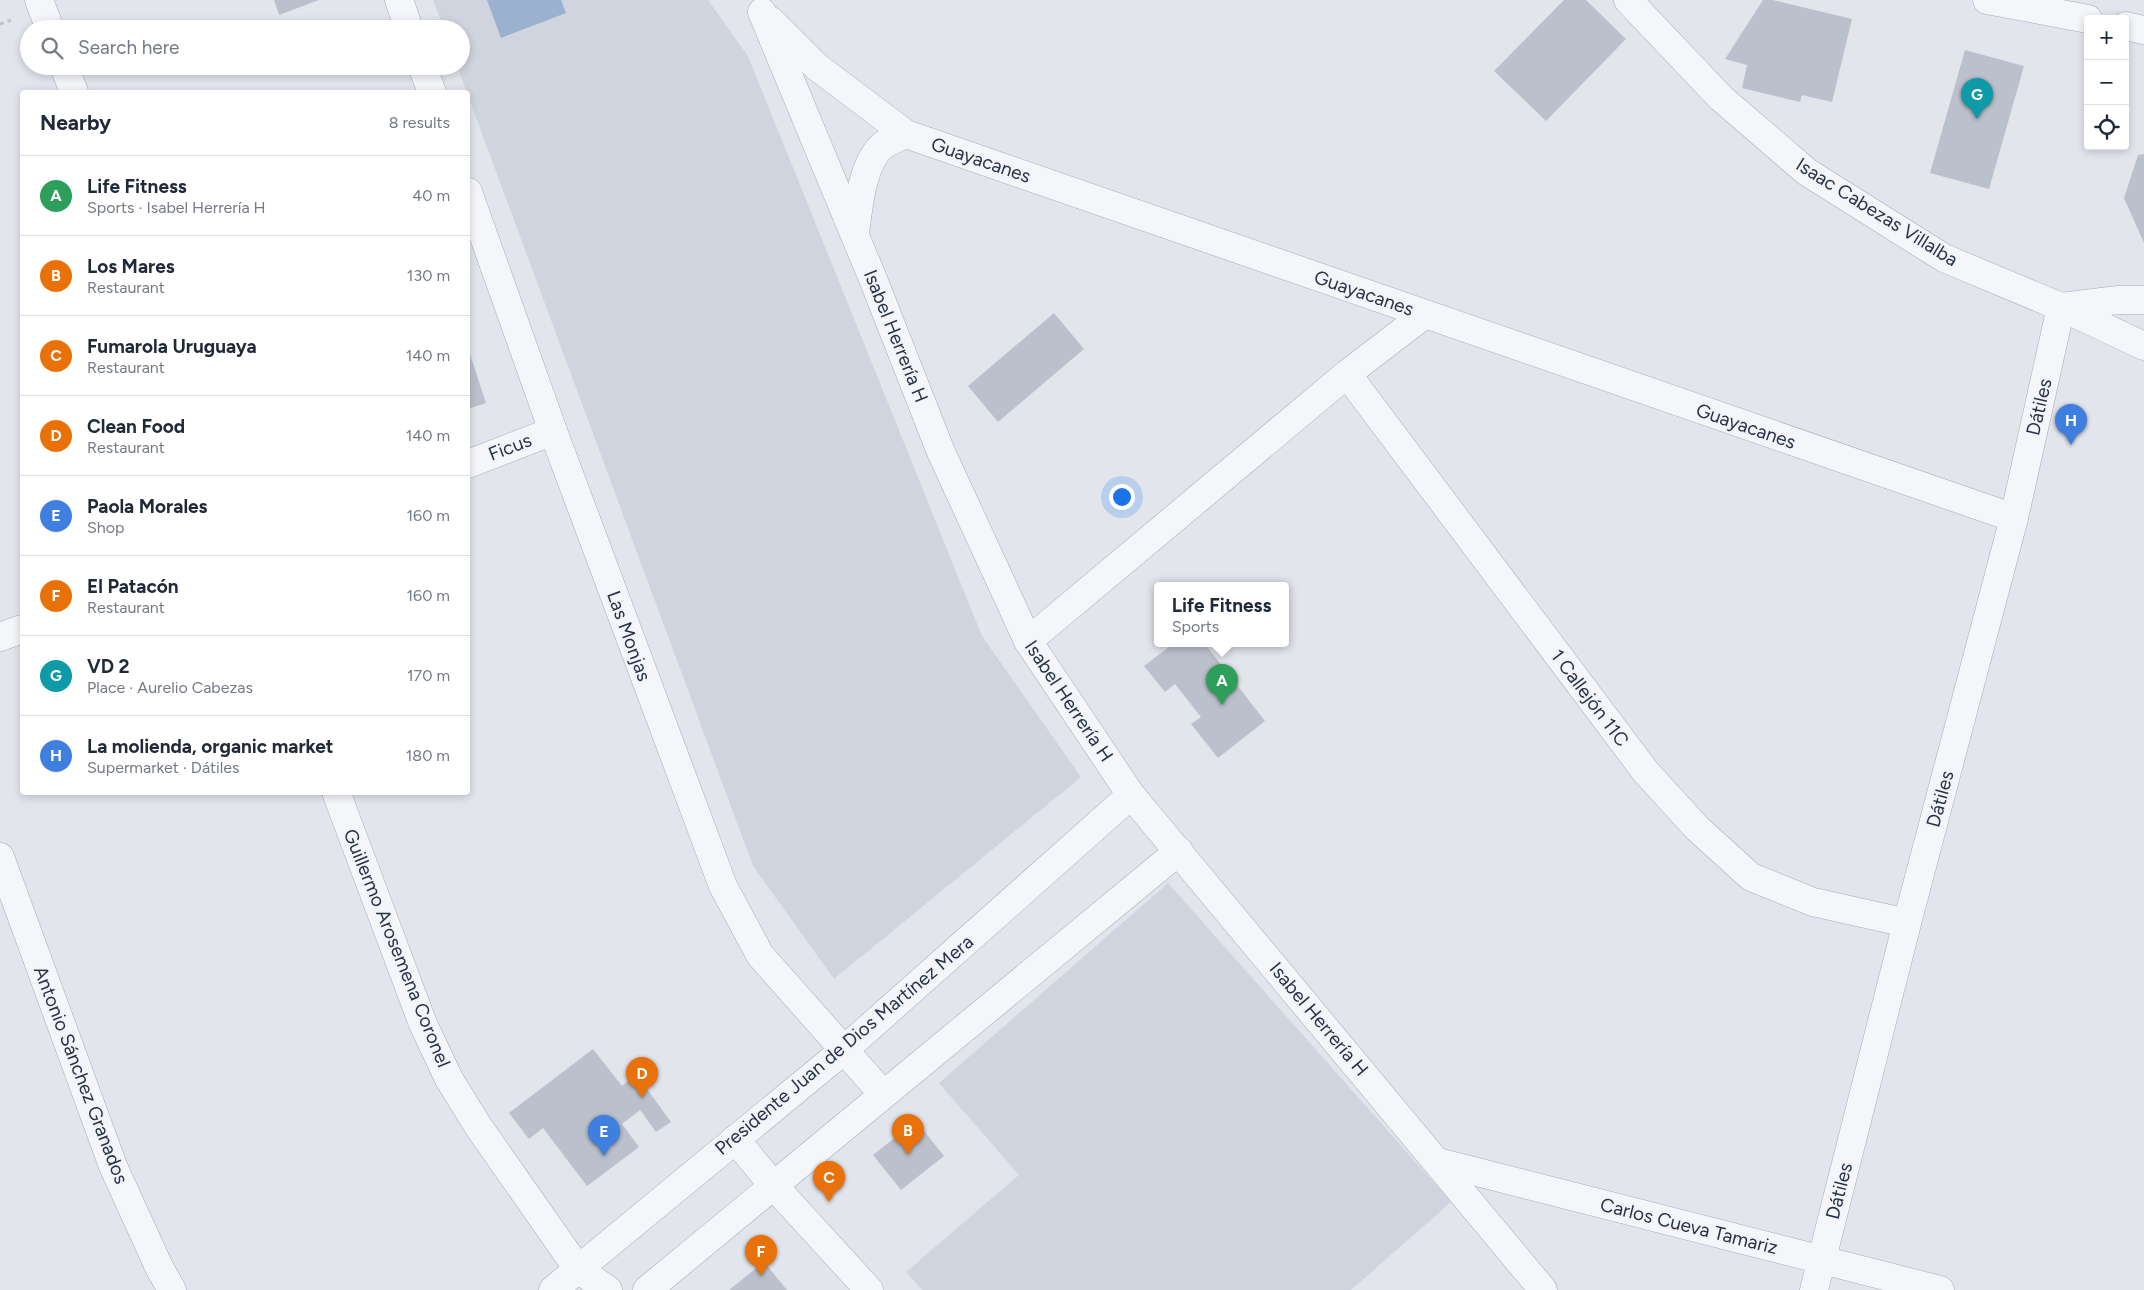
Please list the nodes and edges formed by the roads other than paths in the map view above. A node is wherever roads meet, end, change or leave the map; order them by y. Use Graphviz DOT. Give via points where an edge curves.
graph roads {
  1 [pos="39,0"];
  2 [pos="399,0"];
  3 [pos="1628,0"];
  4 [pos="1987,0"];
  5 [pos="758,6"];
  6 [pos="2084,18"];
  7 [pos="47,20"];
  8 [pos="406,20"];
  9 [pos="2129,27"];
  10 [pos="2144,30"];
  11 [pos="67,75"];
  12 [pos="425,75"];
  13 [pos="73,90"];
  14 [pos="431,90"];
  15 [pos="906,134"];
  16 [pos="470,198"];
  17 [pos="855,236"];
  18 [pos="2144,300"];
  19 [pos="2062,307"];
  20 [pos="1424,314"];
  21 [pos="2144,346"];
  22 [pos="1347,374"];
  23 [pos="553,431"];
  24 [pos="470,463"];
  25 [pos="2014,518"];
  26 [pos="20,630"];
  27 [pos="0,637"];
  28 [pos="1028,641"];
  29 [pos="337,795"];
  30 [pos="1131,795"];
  31 [pos="1179,851"];
  32 [pos="0,857"];
  33 [pos="1907,923"];
  34 [pos="844,1050"];
  35 [pos="883,1094"];
  36 [pos="735,1139"];
  37 [pos="1438,1162"];
  38 [pos="773,1185"];
  39 [pos="1822,1260"];
  40 [pos="578,1268"];
  41 [pos="172,1290"];
  42 [pos="553,1290"];
  43 [pos="608,1290"];
  44 [pos="647,1290"];
  45 [pos="869,1290"];
  46 [pos="1543,1290"];
  47 [pos="1814,1290"];
  48 [pos="1940,1290"];
  1 -- 7 [label="street"];
  2 -- 8 [label="street"];
  3 -- 19 [label="street, Isaac Cabezas Villalba" via="1721,98 1807,172 1944,258"];
  4 -- 6 [label="street"];
  5 -- 15 [label="street, Guayacanes" via="817,67"];
  5 -- 17 [label="street, Isabel Herrería H"];
  9 -- 10 [label="street"];
  11 -- 13 [label="street"];
  12 -- 14 [label="street"];
  15 -- 17 [label="street" via="882,147 866,172 858,203"];
  15 -- 20 [label="street, Guayacanes"];
  16 -- 23 [label="street, Las Monjas"];
  17 -- 28 [label="street, Isabel Herrería H" via="941,452"];
  18 -- 19 [label="street, Isaac Cabezas Villalba"];
  19 -- 21 [label="street, Isaac Cabezas Villalba"];
  19 -- 25 [label="street, Dátiles"];
  20 -- 22 [label="street"];
  20 -- 25 [label="street, Guayacanes"];
  22 -- 28 [label="street"];
  22 -- 33 [label="street, 1 Callejón 11C" via="1645,771 1697,828 1751,877 1813,902"];
  23 -- 24 [label="street, Ficus"];
  23 -- 34 [label="street, Las Monjas" via="723,886 760,955"];
  25 -- 33 [label="street, Dátiles"];
  26 -- 27 [label="street"];
  28 -- 30 [label="street, Isabel Herrería H"];
  29 -- 40 [label="street, Guillermo Arosemena Coronel" via="423,1024 449,1079 478,1126"];
  30 -- 31 [label="street, Isabel Herrería H"];
  30 -- 34 [label="street, Presidente Juan de Dios Martínez Mera"];
  31 -- 35 [label="street"];
  31 -- 37 [label="street, Isabel Herrería H"];
  32 -- 41 [label="street, Antonio Sánchez Granados" via="113,1166"];
  33 -- 39 [label="street, Dátiles"];
  34 -- 35 [label="street, Las Monjas"];
  34 -- 36 [label="street, Presidente Juan de Dios Martínez Mera"];
  35 -- 38 [label="street"];
  36 -- 38 [label="street"];
  36 -- 40 [label="street, Presidente Juan de Dios Martínez Mera"];
  37 -- 39 [label="street, Carlos Cueva Tamariz"];
  37 -- 46 [label="street, Isabel Herrería H"];
  38 -- 44 [label="street"];
  38 -- 45 [label="street"];
  39 -- 47 [label="street, Dátiles"];
  39 -- 48 [label="street, Carlos Cueva Tamariz"];
  40 -- 42 [label="street, Presidente Juan de Dios Martínez Mera"];
  40 -- 43 [label="street, Guillermo Arosemena Coronel"];
}
